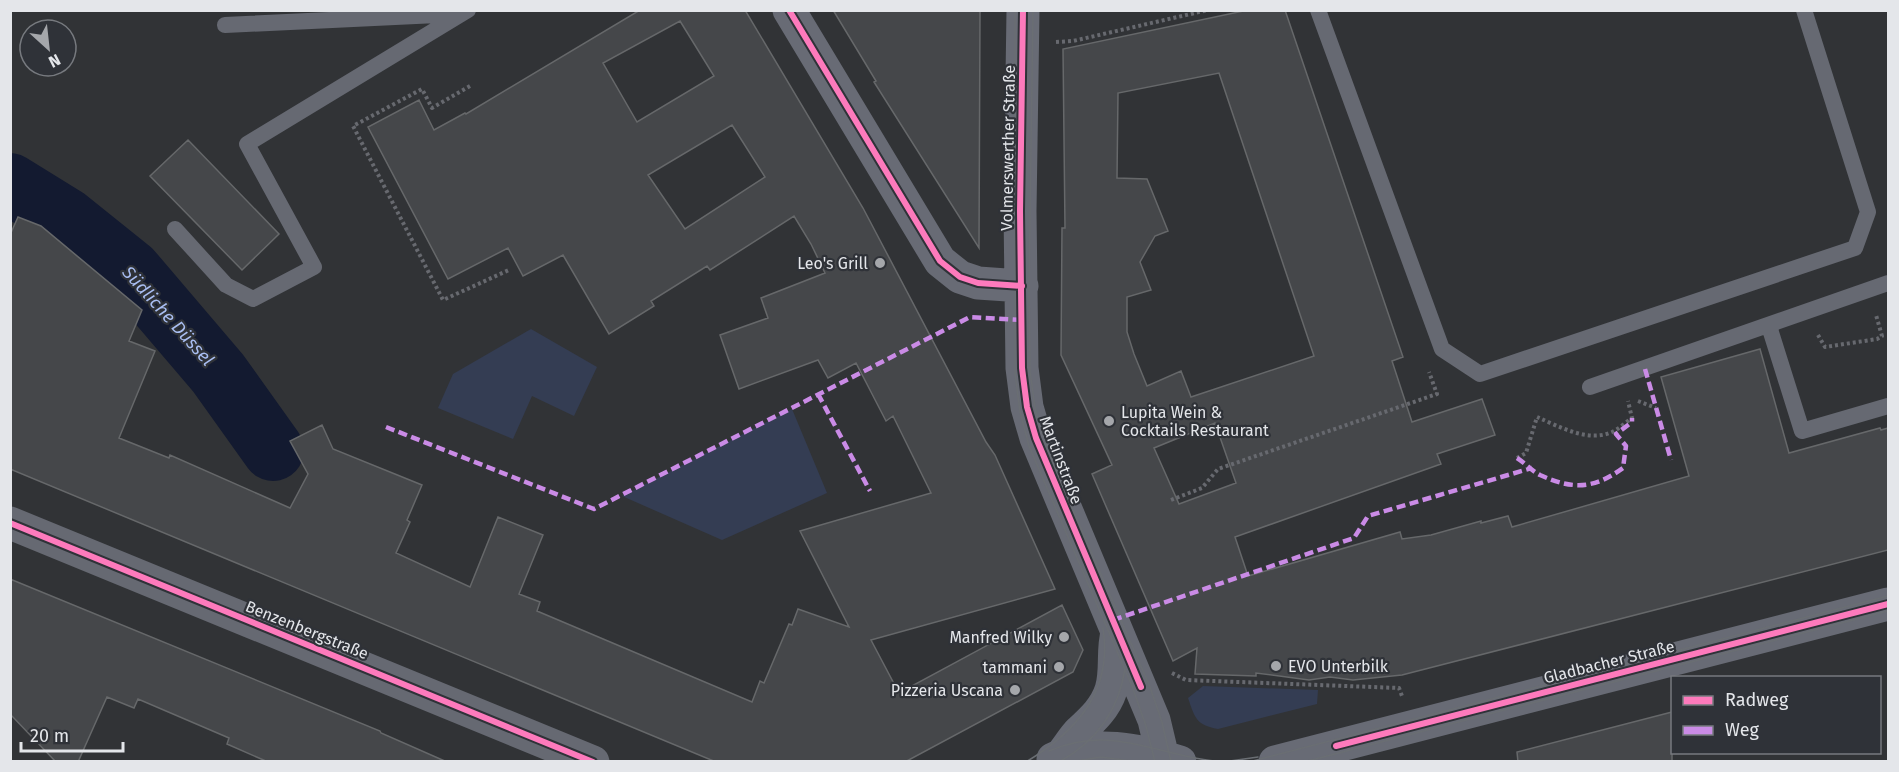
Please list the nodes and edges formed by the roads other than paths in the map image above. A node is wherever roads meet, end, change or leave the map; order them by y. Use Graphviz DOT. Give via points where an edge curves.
graph roads {
  1 [pos="789,10"];
  2 [pos="1318,10"];
  3 [pos="1804,10"];
  4 [pos="465,12"];
  5 [pos="1026,19"];
  6 [pos="225,25"];
  7 [pos="175,230"];
  8 [pos="1888,283"];
  9 [pos="1022,286"];
  10 [pos="1769,326"];
  11 [pos="1590,387"];
  12 [pos="1888,406"];
  13 [pos="10,523"];
  14 [pos="1888,604"];
  15 [pos="1118,631"];
  16 [pos="1055,758"];
  17 [pos="1169,760"];
  18 [pos="593,762"];
  19 [pos="1275,762"];
  1 -- 9 [label="street" via="940,261 960,277 978,284"];
  2 -- 3 [label="lane" via="1442,349 1480,374 1855,248 1868,212"];
  4 -- 6 [label="lane"];
  4 -- 7 [label="lane" via="247,144 314,267 253,299 226,285"];
  5 -- 9 [label="street, Volmerswerther Straße" via="1020,211"];
  8 -- 10 [label="lane"];
  9 -- 15 [label="street, Martinstraße" via="1022,368 1027,407 1036,438"];
  10 -- 11 [label="lane"];
  10 -- 12 [label="lane" via="1802,431"];
  13 -- 18 [label="street, Benzenbergstraße"];
  14 -- 19 [label="street, Gladbacher Straße"];
  15 -- 16 [label="street" via="1106,702"];
  15 -- 17 [label="street, Martinstraße"];
  16 -- 17 [label="street" via="1096,747"];
}
